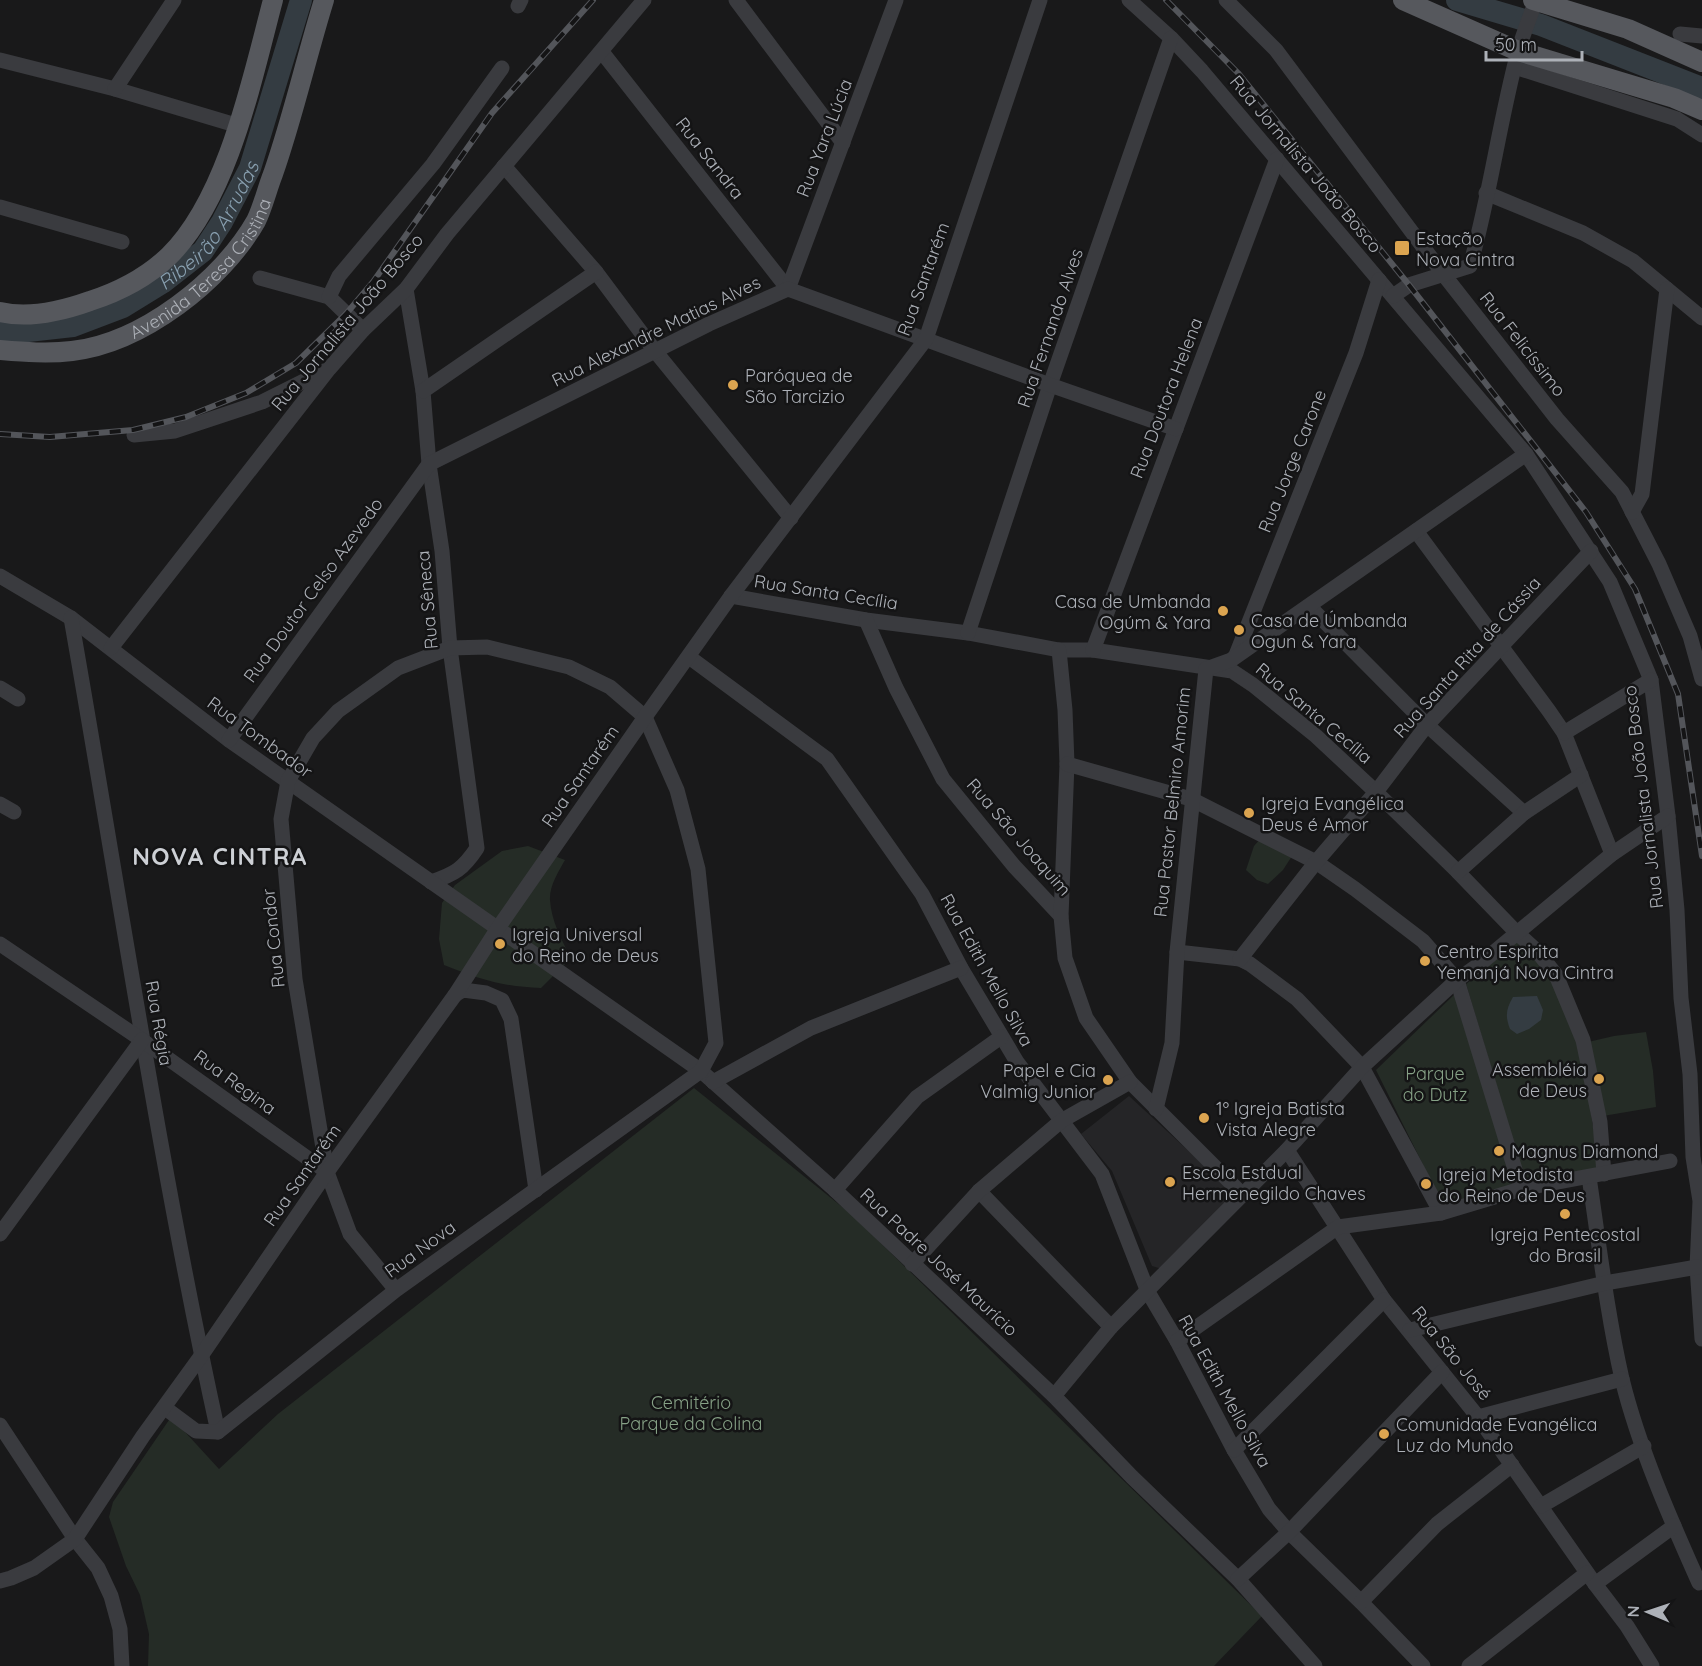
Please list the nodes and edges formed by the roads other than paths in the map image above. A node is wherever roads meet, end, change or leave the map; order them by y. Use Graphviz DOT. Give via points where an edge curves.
graph roads {
  1 [pos="174,0"];
  2 [pos="273,0"];
  3 [pos="324,0"];
  4 [pos="644,0"];
  5 [pos="736,0"];
  6 [pos="896,0"];
  7 [pos="1041,0"];
  8 [pos="1129,0"];
  9 [pos="1226,0"];
  10 [pos="1403,0"];
  11 [pos="1534,2"];
  12 [pos="1680,34"];
  13 [pos="1702,36"];
  14 [pos="1171,38"];
  15 [pos="602,52"];
  16 [pos="1518,53"];
  17 [pos="0,60"];
  18 [pos="1702,62"];
  19 [pos="501,68"];
  20 [pos="115,89"];
  21 [pos="1618,90"];
  22 [pos="1701,110"];
  23 [pos="239,126"];
  24 [pos="1701,134"];
  25 [pos="843,143"];
  26 [pos="1276,159"];
  27 [pos="504,166"];
  28 [pos="1486,193"];
  29 [pos="0,207"];
  30 [pos="122,242"];
  31 [pos="596,272"];
  32 [pos="1444,275"];
  33 [pos="260,278"];
  34 [pos="1379,280"];
  35 [pos="406,289"];
  36 [pos="788,289"];
  37 [pos="1667,289"];
  38 [pos="1393,296"];
  39 [pos="329,297"];
  40 [pos="0,312"];
  41 [pos="1702,318"];
  42 [pos="363,330"];
  43 [pos="926,339"];
  44 [pos="0,350"];
  45 [pos="655,351"];
  46 [pos="329,369"];
  47 [pos="1050,385"];
  48 [pos="423,391"];
  49 [pos="1176,429"];
  50 [pos="134,435"];
  51 [pos="1526,454"];
  52 [pos="429,464"];
  53 [pos="1632,512"];
  54 [pos="790,518"];
  55 [pos="1416,531"];
  56 [pos="1591,551"];
  57 [pos="0,576"];
  58 [pos="731,596"];
  59 [pos="1309,606"];
  60 [pos="71,618"];
  61 [pos="866,620"];
  62 [pos="968,633"];
  63 [pos="1501,646"];
  64 [pos="111,648"];
  65 [pos="450,648"];
  66 [pos="1059,650"];
  67 [pos="1093,650"];
  68 [pos="1236,655"];
  69 [pos="689,657"];
  70 [pos="1206,669"];
  71 [pos="1702,679"];
  72 [pos="1651,680"];
  73 [pos="0,688"];
  74 [pos="18,699"];
  75 [pos="645,717"];
  76 [pos="1427,725"];
  77 [pos="1564,733"];
  78 [pos="229,740"];
  79 [pos="1067,764"];
  80 [pos="1581,775"];
  81 [pos="288,781"];
  82 [pos="1376,792"];
  83 [pos="1191,799"];
  84 [pos="0,804"];
  85 [pos="14,812"];
  86 [pos="1524,813"];
  87 [pos="1668,816"];
  88 [pos="1612,854"];
  89 [pos="1316,862"];
  90 [pos="1458,872"];
  91 [pos="431,882"];
  92 [pos="1061,916"];
  93 [pos="498,928"];
  94 [pos="1516,932"];
  95 [pos="0,945"];
  96 [pos="1176,952"];
  97 [pos="1240,959"];
  98 [pos="961,968"];
  99 [pos="1457,980"];
  100 [pos="455,995"];
  101 [pos="1001,1037"];
  102 [pos="142,1040"];
  103 [pos="1362,1067"];
  104 [pos="701,1071"];
  105 [pos="713,1082"];
  106 [pos="1130,1082"];
  107 [pos="1156,1108"];
  108 [pos="1061,1121"];
  109 [pos="1287,1150"];
  110 [pos="1670,1161"];
  111 [pos="327,1172"];
  112 [pos="1597,1175"];
  113 [pos="536,1190"];
  114 [pos="835,1190"];
  115 [pos="1521,1190"];
  116 [pos="979,1191"];
  117 [pos="1243,1195"];
  118 [pos="1442,1213"];
  119 [pos="1338,1227"];
  120 [pos="0,1234"];
  121 [pos="912,1264"];
  122 [pos="1697,1267"];
  123 [pos="1605,1283"];
  124 [pos="396,1290"];
  125 [pos="1148,1292"];
  126 [pos="1384,1300"];
  127 [pos="1111,1327"];
  128 [pos="1410,1330"];
  129 [pos="1702,1339"];
  130 [pos="1177,1341"];
  131 [pos="201,1356"];
  132 [pos="1442,1372"];
  133 [pos="1622,1379"];
  134 [pos="1054,1396"];
  135 [pos="165,1408"];
  136 [pos="1478,1417"];
  137 [pos="0,1425"];
  138 [pos="218,1432"];
  139 [pos="1644,1446"];
  140 [pos="1234,1450"];
  141 [pos="1512,1466"];
  142 [pos="1541,1506"];
  143 [pos="1674,1526"];
  144 [pos="1289,1532"];
  145 [pos="75,1539"];
  146 [pos="1591,1578"];
  147 [pos="1238,1579"];
  148 [pos="0,1581"];
  149 [pos="1700,1583"];
  150 [pos="1361,1602"];
  151 [pos="122,1666"];
  152 [pos="1315,1666"];
  153 [pos="1423,1666"];
  154 [pos="1469,1666"];
  155 [pos="1652,1666"];
  1 -- 20 [label="street"];
  2 -- 23 [label="main road, Avenida Teresa Cristina"];
  3 -- 44 [label="main road, Avenida Teresa Cristina" via="285,141 256,220 216,274 189,298 139,330 105,343 74,351"];
  4 -- 15 [label="street, Rua Jornalista João Bosco"];
  5 -- 25 [label="street"];
  6 -- 25 [label="street, Rua Yara Lúcia"];
  7 -- 43 [label="street, Rua Santarém"];
  8 -- 14 [label="street, Rua Jornalista João Bosco"];
  9 -- 32 [label="street, Rua Felicíssimo" via="1276,50"];
  10 -- 16 [label="main road"];
  11 -- 16 [label="street"];
  11 -- 18 [label="main road" via="1628,29"];
  12 -- 13 [label="street"];
  14 -- 26 [label="street, Rua Jornalista João Bosco"];
  14 -- 47 [label="street, Rua Fernando Alves"];
  15 -- 27 [label="street, Rua Jornalista João Bosco"];
  15 -- 36 [label="street, Rua Sandra"];
  16 -- 21 [label="main road" via="1561,73"];
  16 -- 28 [label="street"];
  17 -- 20 [label="street"];
  19 -- 39 [label="street" via="433,164 339,276"];
  20 -- 23 [label="street"];
  21 -- 22 [label="main road" via="1674,98"];
  21 -- 24 [label="street"];
  22 -- 24 [label="street"];
  23 -- 40 [label="main road, Avenida Teresa Cristina" via="209,198 182,242 167,258 133,283 74,307 43,313"];
  25 -- 36 [label="street, Rua Yara Lúcia"];
  26 -- 34 [label="street, Rua Jornalista João Bosco"];
  26 -- 49 [label="street, Rua Doutora Helena"];
  27 -- 31 [label="street"];
  27 -- 35 [label="street, Rua Jornalista João Bosco"];
  28 -- 32 [label="street" via="1470,266"];
  28 -- 37 [label="street" via="1583,233 1633,261"];
  29 -- 30 [label="street"];
  31 -- 45 [label="street"];
  31 -- 48 [label="street"];
  32 -- 38 [label="street" via="1409,285"];
  32 -- 53 [label="street, Rua Felicíssimo" via="1557,420 1622,492"];
  33 -- 39 [label="street"];
  34 -- 38 [label="street, Rua Jornalista João Bosco"];
  34 -- 68 [label="street, Rua Jorge Carone" via="1356,353"];
  35 -- 42 [label="street, Rua Jornalista João Bosco"];
  35 -- 48 [label="street, Rua Sêneca"];
  36 -- 43 [label="street, Rua Alexandre Matias Alves"];
  36 -- 45 [label="street, Rua Alexandre Matias Alves"];
  37 -- 41 [label="street"];
  37 -- 53 [label="street" via="1642,494"];
  38 -- 51 [label="street, Rua Jornalista João Bosco"];
  39 -- 42 [label="street"];
  42 -- 46 [label="street, Rua Jornalista João Bosco"];
  43 -- 47 [label="street, Rua Alexandre Matias Alves"];
  43 -- 54 [label="street, Rua Santarém"];
  45 -- 52 [label="street, Rua Alexandre Matias Alves"];
  45 -- 54 [label="street"];
  46 -- 50 [label="street" via="262,402 175,431"];
  46 -- 64 [label="street, Rua Jornalista João Bosco"];
  47 -- 49 [label="street, Rua Alexandre Matias Alves"];
  47 -- 62 [label="street, Rua Fernando Alves"];
  48 -- 52 [label="street, Rua Sêneca"];
  49 -- 67 [label="street, Rua Doutora Helena"];
  51 -- 55 [label="street, Rua Pastor Belmiro Amorim"];
  51 -- 56 [label="street, Rua Jornalista João Bosco"];
  52 -- 65 [label="street, Rua Sêneca" via="442,551"];
  52 -- 78 [label="street, Rua Doutor Celso Azevedo"];
  53 -- 71 [label="street, Rua Felicíssimo" via="1690,636"];
  54 -- 58 [label="street, Rua Santarém"];
  55 -- 59 [label="street, Rua Pastor Belmiro Amorim"];
  55 -- 63 [label="street"];
  56 -- 63 [label="street, Rua Santa Rita de Cássia"];
  56 -- 72 [label="street, Rua Jornalista João Bosco" via="1610,582"];
  57 -- 60 [label="street, Rua Tombador"];
  58 -- 61 [label="street, Rua Santa Cecília"];
  58 -- 69 [label="street, Rua Santarém"];
  59 -- 68 [label="street, Rua Pastor Belmiro Amorim"];
  59 -- 76 [label="street"];
  60 -- 64 [label="street, Rua Tombador"];
  60 -- 102 [label="street, Rua Régia"];
  61 -- 62 [label="street, Rua Santa Cecília"];
  61 -- 92 [label="street, Rua São Joaquim" via="943,779"];
  62 -- 66 [label="street, Rua Santa Cecília"];
  63 -- 76 [label="street, Rua Santa Rita de Cássia"];
  63 -- 77 [label="street"];
  64 -- 78 [label="street, Rua Tombador"];
  65 -- 75 [label="street, Rua Condor" via="487,647 569,667 610,687"];
  65 -- 81 [label="street, Rua Condor" via="398,668 338,711 313,738"];
  65 -- 91 [label="street, Rua Sêneca" via="477,848 465,866 451,876"];
  66 -- 67 [label="street, Rua Santa Cecília"];
  66 -- 79 [label="street"];
  67 -- 70 [label="street, Rua Santa Cecília"];
  68 -- 70 [label="street, Rua Pastor Belmiro Amorim"];
  69 -- 75 [label="street, Rua Santarém"];
  69 -- 98 [label="street, Rua Edith Mello Silva" via="827,759 922,894"];
  70 -- 82 [label="street, Rua Santa Cecília" via="1233,671 1253,685"];
  70 -- 83 [label="street, Rua Pastor Belmiro Amorim"];
  72 -- 77 [label="street"];
  72 -- 87 [label="street, Rua Jornalista João Bosco"];
  73 -- 74 [label="street"];
  75 -- 93 [label="street, Rua Santarém"];
  75 -- 104 [label="street, Rua Condor" via="677,790 698,869 716,1044"];
  76 -- 82 [label="street, Rua Santa Rita de Cássia"];
  76 -- 86 [label="street"];
  77 -- 80 [label="street"];
  78 -- 81 [label="street, Rua Tombador"];
  79 -- 83 [label="street"];
  79 -- 92 [label="street"];
  80 -- 86 [label="street"];
  80 -- 88 [label="street"];
  81 -- 91 [label="street, Rua Tombador"];
  81 -- 111 [label="street, Rua Condor" via="281,819 295,979"];
  82 -- 89 [label="street, Rua Santa Rita de Cássia"];
  82 -- 90 [label="street, Rua Santa Cecília"];
  83 -- 89 [label="street"];
  83 -- 96 [label="street, Rua Pastor Belmiro Amorim"];
  84 -- 85 [label="street"];
  86 -- 90 [label="street"];
  87 -- 88 [label="street"];
  87 -- 122 [label="street, Rua Jornalista João Bosco" via="1690,1074 1693,1157 1700,1201"];
  88 -- 94 [label="street"];
  89 -- 97 [label="street, Rua Santa Rita de Cássia"];
  89 -- 99 [label="street" via="1423,941"];
  90 -- 94 [label="street, Rua Santa Cecília"];
  91 -- 93 [label="street, Rua Tombador"];
  92 -- 106 [label="street, Rua São Joaquim" via="1065,958 1086,1018"];
  93 -- 100 [label="street, Rua Santarém"];
  93 -- 104 [label="street, Rua Padre José Maurício"];
  94 -- 99 [label="street"];
  94 -- 112 [label="street, Rua Santa Cecília" via="1556,975 1583,1040 1600,1122"];
  95 -- 102 [label="street, Rua Regina"];
  96 -- 97 [label="street"];
  96 -- 107 [label="street, Rua Pastor Belmiro Amorim" via="1173,1042"];
  97 -- 103 [label="street" via="1297,999"];
  98 -- 101 [label="street, Rua Edith Mello Silva"];
  98 -- 105 [label="street" via="811,1028"];
  99 -- 103 [label="street"];
  99 -- 115 [label="street"];
  100 -- 111 [label="street, Rua Santarém"];
  100 -- 113 [label="street" via="463,990 486,993 502,1000 511,1019"];
  101 -- 108 [label="street, Rua Edith Mello Silva"];
  101 -- 114 [label="street" via="917,1096"];
  102 -- 111 [label="street, Rua Regina"];
  102 -- 120 [label="street"];
  102 -- 131 [label="street, Rua Régia"];
  103 -- 109 [label="street"];
  103 -- 118 [label="street"];
  104 -- 105 [label="street, Rua Padre José Maurício"];
  104 -- 113 [label="street, Rua Nova"];
  105 -- 114 [label="street, Rua Padre José Maurício"];
  106 -- 107 [label="street, Rua São Joaquim"];
  106 -- 108 [label="street"];
  107 -- 117 [label="street, Rua São Joaquim"];
  108 -- 116 [label="street"];
  108 -- 125 [label="street, Rua Edith Mello Silva" via="1102,1174"];
  109 -- 117 [label="street"];
  109 -- 119 [label="street, Rua São José"];
  110 -- 112 [label="street"];
  111 -- 124 [label="street, Rua Condor" via="350,1233"];
  111 -- 131 [label="street, Rua Santarém"];
  112 -- 115 [label="street"];
  112 -- 123 [label="street, Rua Santa Cecília"];
  113 -- 124 [label="street, Rua Nova"];
  114 -- 121 [label="street, Rua Padre José Maurício"];
  115 -- 118 [label="street"];
  116 -- 121 [label="street"];
  116 -- 127 [label="street"];
  117 -- 125 [label="street"];
  118 -- 119 [label="street"];
  119 -- 126 [label="street, Rua São José"];
  119 -- 130 [label="street"];
  121 -- 134 [label="street, Rua Padre José Maurício"];
  122 -- 123 [label="street"];
  122 -- 129 [label="street, Rua Jornalista João Bosco"];
  123 -- 128 [label="street"];
  123 -- 133 [label="street, Rua Santa Cecília"];
  124 -- 138 [label="street, Rua Nova"];
  125 -- 127 [label="street"];
  125 -- 130 [label="street, Rua Edith Mello Silva"];
  126 -- 128 [label="street, Rua São José"];
  126 -- 140 [label="street"];
  127 -- 134 [label="street"];
  128 -- 132 [label="street, Rua São José"];
  130 -- 140 [label="street, Rua Edith Mello Silva"];
  131 -- 135 [label="street, Rua Santarém"];
  131 -- 138 [label="street, Rua Régia"];
  132 -- 136 [label="street, Rua São José"];
  132 -- 144 [label="street"];
  133 -- 136 [label="street"];
  133 -- 139 [label="street, Rua Santa Cecília"];
  134 -- 147 [label="street, Rua Padre José Maurício"];
  135 -- 138 [label="street" via="196,1431"];
  135 -- 145 [label="street, Rua Santarém"];
  136 -- 141 [label="street, Rua São José"];
  137 -- 145 [label="street"];
  139 -- 142 [label="street"];
  139 -- 143 [label="street, Rua Santa Cecília"];
  140 -- 144 [label="street, Rua Edith Mello Silva" via="1269,1509"];
  141 -- 142 [label="street, Rua São José"];
  141 -- 150 [label="street" via="1437,1524"];
  142 -- 146 [label="street, Rua São José"];
  143 -- 146 [label="street"];
  143 -- 149 [label="street, Rua Santa Cecília"];
  144 -- 147 [label="street"];
  144 -- 150 [label="street, Rua Edith Mello Silva"];
  145 -- 148 [label="street" via="34,1568"];
  145 -- 151 [label="street" via="98,1568 111,1596 120,1629"];
  146 -- 154 [label="street"];
  146 -- 155 [label="street, Rua São José"];
  147 -- 152 [label="street, Rua Padre José Maurício"];
  150 -- 153 [label="street, Rua Edith Mello Silva"];
}
